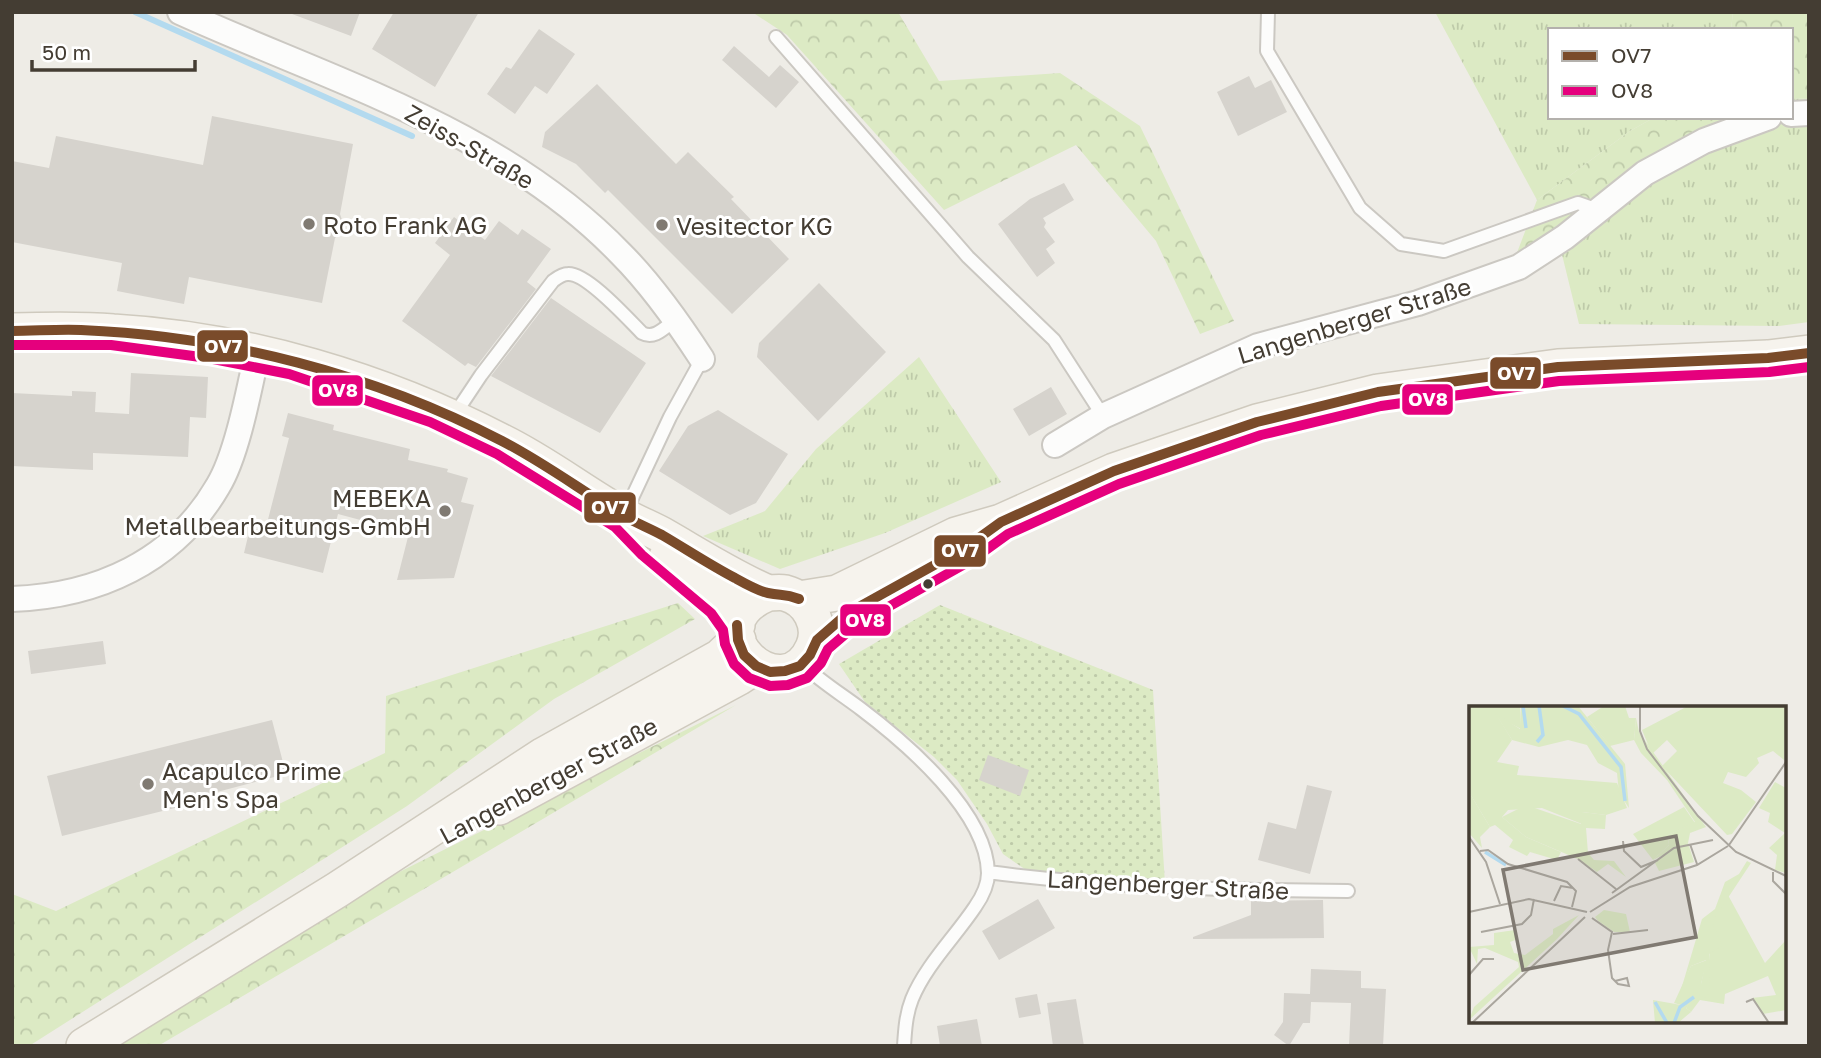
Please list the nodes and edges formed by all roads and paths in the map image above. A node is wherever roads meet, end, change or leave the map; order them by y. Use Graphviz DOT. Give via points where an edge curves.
graph roads {
  1 [pos="180,12"];
  2 [pos="1268,12"];
  3 [pos="776,37"];
  4 [pos="1764,119"];
  5 [pos="1598,211"];
  6 [pos="676,319"];
  7 [pos="12,331"];
  8 [pos="257,353"];
  9 [pos="1809,353"];
  10 [pos="702,359"];
  11 [pos="1103,416"];
  12 [pos="452,418"];
  13 [pos="1055,445"];
  14 [pos="624,516"];
  15 [pos="1001,522"];
  16 [pos="783,596"];
  17 [pos="12,600"];
  18 [pos="744,644"];
  19 [pos="809,652"];
  20 [pos="988,872"];
  21 [pos="1348,891"];
  22 [pos="84,1046"];
  23 [pos="904,1046"];
  1 -- 6 [label="street, Zeiss-Straße" via="421,116 523,173 621,254"];
  2 -- 5 [label="lane, Langenberger Straße" via="1267,51 1360,208 1401,244 1444,251 1578,203"];
  3 -- 11 [label="lane" via="968,257 1054,340"];
  4 -- 5 [label="street, Langenberger Straße" via="1704,141 1657,166"];
  5 -- 11 [label="street, Langenberger Straße" via="1520,267 1418,303 1258,346"];
  6 -- 10 [label="street, Zeiss-Straße"];
  6 -- 12 [label="lane" via="648,336 601,292 576,275 560,276 512,333"];
  7 -- 8 [label="main road" via="112,331"];
  8 -- 12 [label="main road" via="329,371"];
  8 -- 17 [label="street" via="219,485 172,543 151,559 82,591"];
  9 -- 15 [label="main road" via="1558,367 1378,392 1257,422 1140,462"];
  10 -- 14 [label="lane"];
  11 -- 13 [label="street, Langenberger Straße"];
  12 -- 14 [label="main road" via="504,442"];
  14 -- 16 [label="main road" via="736,579"];
  14 -- 18 [label="main road" via="721,603"];
  15 -- 16 [label="main road" via="956,535 837,593"];
  15 -- 19 [label="main road" via="965,548 848,613"];
  16 -- 18 [label="main road" via="754,599 742,609"];
  16 -- 19 [label="main road" via="810,610 816,625"];
  18 -- 19 [label="main road" via="770,672 785,671"];
  18 -- 22 [label="main road, Langenberger Straße" via="739,677 557,778 337,890"];
  19 -- 20 [label="lane" via="954,795 974,825"];
  20 -- 21 [label="lane, Langenberger Straße" via="1160,888"];
  20 -- 23 [label="lane" via="976,907 912,998"];
}
